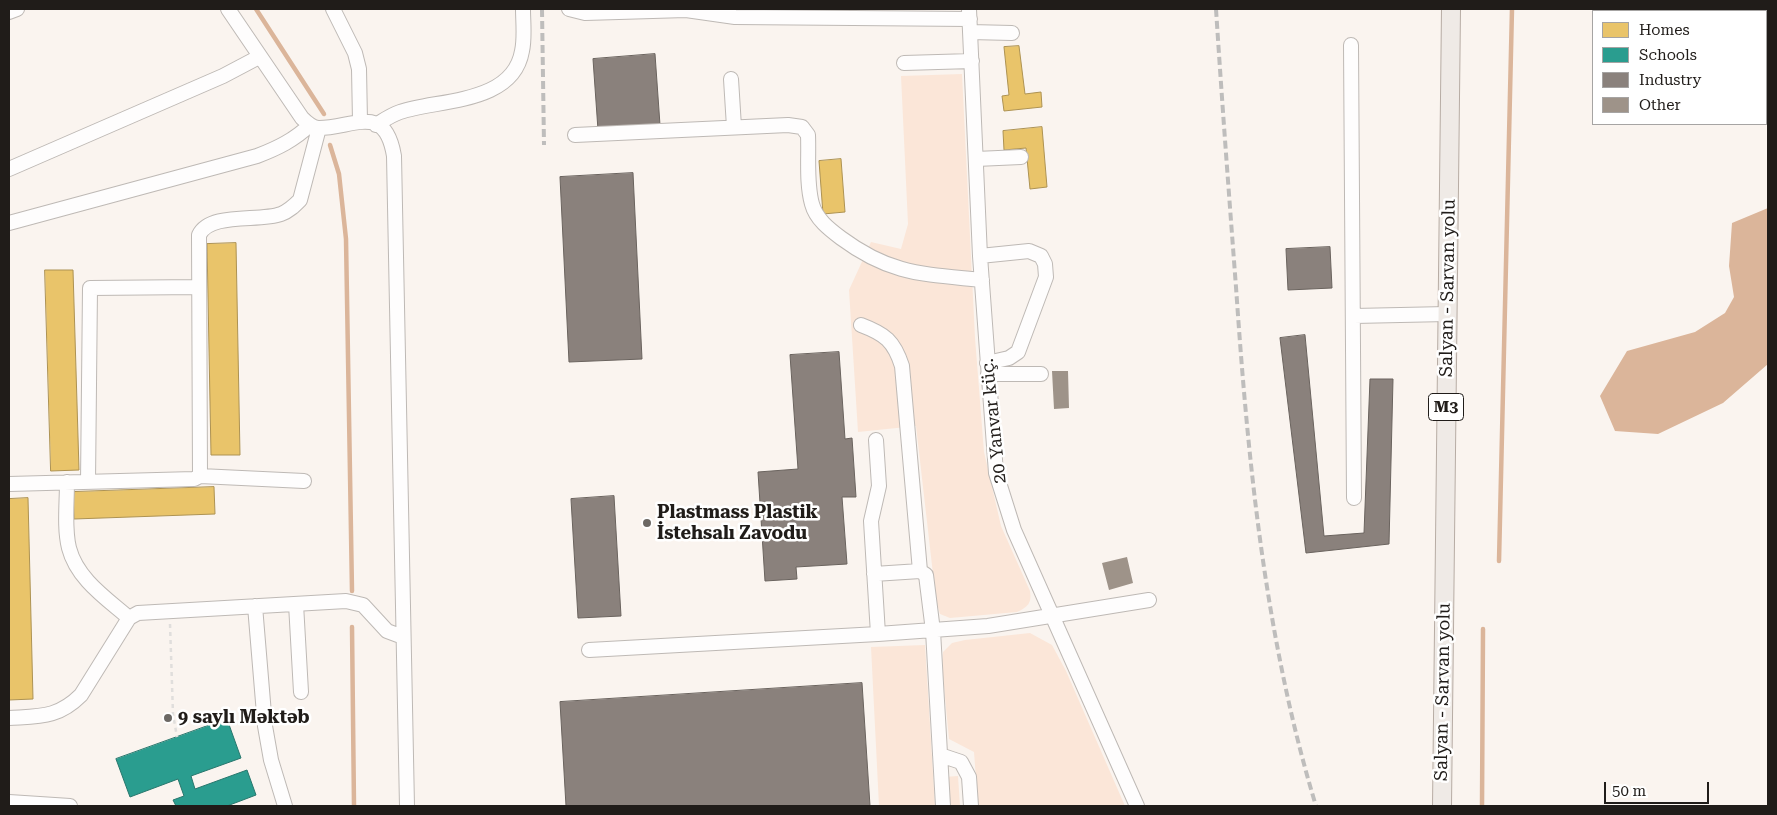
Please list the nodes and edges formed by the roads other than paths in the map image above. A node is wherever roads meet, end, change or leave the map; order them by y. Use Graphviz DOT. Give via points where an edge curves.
graph roads {
  1 [pos="17,9"];
  2 [pos="228,9"];
  3 [pos="333,9"];
  4 [pos="523,9"];
  5 [pos="569,9"];
  6 [pos="1451,9"];
  7 [pos="9,12"];
  8 [pos="970,20"];
  9 [pos="1012,33"];
  10 [pos="1351,46"];
  11 [pos="259,57"];
  12 [pos="972,61"];
  13 [pos="904,63"];
  14 [pos="731,78"];
  15 [pos="360,122"];
  16 [pos="376,125"];
  17 [pos="314,126"];
  18 [pos="734,127"];
  19 [pos="575,135"];
  20 [pos="1021,157"];
  21 [pos="976,159"];
  22 [pos="9,169"];
  23 [pos="9,224"];
  24 [pos="980,256"];
  25 [pos="982,280"];
  26 [pos="199,287"];
  27 [pos="1447,314"];
  28 [pos="1354,316"];
  29 [pos="861,325"];
  30 [pos="988,369"];
  31 [pos="1042,374"];
  32 [pos="876,440"];
  33 [pos="200,476"];
  34 [pos="304,481"];
  35 [pos="67,482"];
  36 [pos="88,482"];
  37 [pos="9,484"];
  38 [pos="1354,498"];
  39 [pos="920,571"];
  40 [pos="874,574"];
  41 [pos="1149,600"];
  42 [pos="296,604"];
  43 [pos="255,606"];
  44 [pos="1053,616"];
  45 [pos="129,618"];
  46 [pos="933,630"];
  47 [pos="878,634"];
  48 [pos="403,637"];
  49 [pos="589,650"];
  50 [pos="300,692"];
  51 [pos="9,718"];
  52 [pos="940,755"];
  53 [pos="9,802"];
  54 [pos="70,806"];
  55 [pos="285,806"];
  56 [pos="406,806"];
  57 [pos="943,806"];
  58 [pos="971,806"];
  59 [pos="1137,806"];
  60 [pos="1442,806"];
  1 -- 7 [label="street"];
  2 -- 11 [label="street"];
  3 -- 15 [label="street" via="359,69"];
  4 -- 16 [label="street" via="523,50 519,62 505,81 473,96 401,112"];
  5 -- 8 [label="street" via="585,13 686,10 735,17"];
  6 -- 27 [label="main road, Salyan - Sarvan yolu / M3"];
  8 -- 9 [label="street"];
  8 -- 12 [label="street, 20 Yanvar küç."];
  10 -- 28 [label="street"];
  11 -- 17 [label="street" via="302,118"];
  11 -- 22 [label="street" via="223,76"];
  12 -- 13 [label="street"];
  12 -- 21 [label="street, 20 Yanvar küç."];
  14 -- 18 [label="street"];
  15 -- 16 [label="street"];
  15 -- 17 [label="street"];
  16 -- 48 [label="street" via="387,133 394,156"];
  17 -- 23 [label="street" via="281,147 257,156"];
  17 -- 26 [label="street" via="300,200 292,208 279,214 212,222 202,228 198,240"];
  18 -- 19 [label="street"];
  18 -- 25 [label="street" via="802,127 808,135 810,194 818,218 876,261 898,270"];
  20 -- 21 [label="street"];
  21 -- 24 [label="street, 20 Yanvar küç."];
  24 -- 25 [label="street, 20 Yanvar küç."];
  24 -- 30 [label="street" via="1029,251 1041,256 1046,264 1046,277 1018,352"];
  25 -- 30 [label="street, 20 Yanvar küç."];
  26 -- 33 [label="street"];
  26 -- 36 [label="street" via="90,288"];
  27 -- 28 [label="street"];
  27 -- 60 [label="main road, Salyan - Sarvan yolu / M3"];
  28 -- 38 [label="street"];
  29 -- 39 [label="street" via="887,338 897,351 902,366"];
  30 -- 31 [label="street"];
  30 -- 44 [label="street, 20 Yanvar küç." via="996,473 1004,504"];
  32 -- 40 [label="street" via="880,473 871,521"];
  33 -- 34 [label="street"];
  33 -- 36 [label="street" via="194,479"];
  35 -- 36 [label="street"];
  35 -- 37 [label="street"];
  35 -- 45 [label="street" via="69,547 75,565 85,579"];
  39 -- 40 [label="street"];
  39 -- 46 [label="street" via="929,583"];
  40 -- 47 [label="street"];
  41 -- 44 [label="street"];
  42 -- 43 [label="street"];
  42 -- 48 [label="street" via="346,601 363,605 387,631"];
  42 -- 50 [label="street"];
  43 -- 45 [label="street" via="169,610 138,613"];
  43 -- 55 [label="street" via="264,726"];
  44 -- 46 [label="street"];
  44 -- 59 [label="street, 20 Yanvar küç."];
  45 -- 51 [label="street" via="81,695 72,703 51,715"];
  46 -- 47 [label="street"];
  46 -- 52 [label="street"];
  47 -- 49 [label="street"];
  48 -- 56 [label="street"];
  52 -- 57 [label="street"];
  52 -- 58 [label="street" via="961,762 969,776"];
  53 -- 54 [label="street"];
}
